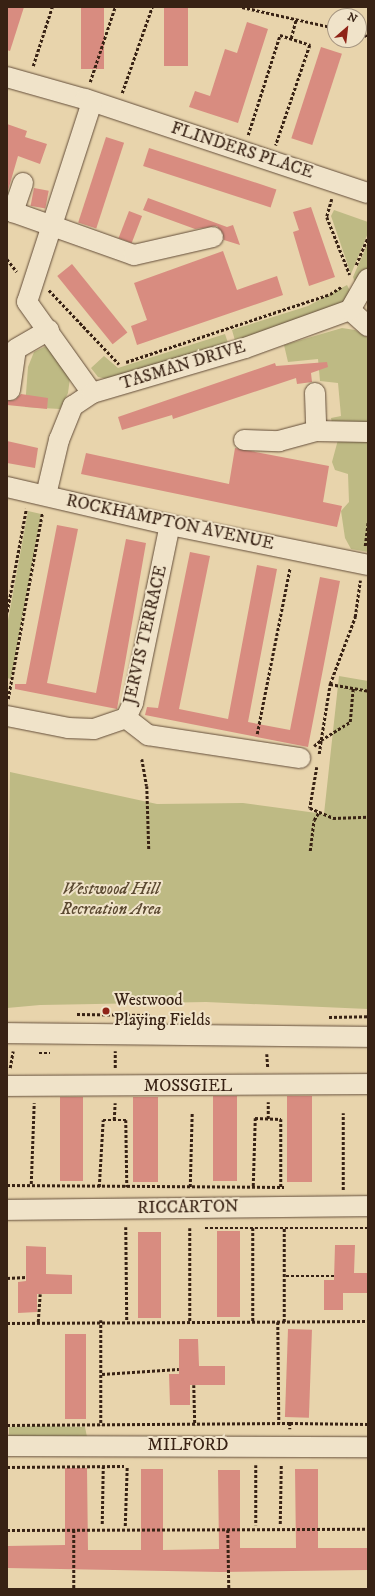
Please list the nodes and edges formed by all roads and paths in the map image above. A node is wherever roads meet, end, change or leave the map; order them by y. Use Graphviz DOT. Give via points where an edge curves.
graph roads {
  1 [pos="52,7"];
  2 [pos="115,7"];
  3 [pos="152,7"];
  4 [pos="242,7"];
  5 [pos="296,19"];
  6 [pos="327,26"];
  7 [pos="290,38"];
  8 [pos="31,72"];
  9 [pos="7,77"];
  10 [pos="88,101"];
  11 [pos="116,109"];
  12 [pos="249,131"];
  13 [pos="277,142"];
  14 [pos="23,183"];
  15 [pos="368,193"];
  16 [pos="330,205"];
  17 [pos="52,226"];
  18 [pos="213,237"];
  19 [pos="368,237"];
  20 [pos="35,276"];
  21 [pos="359,278"];
  22 [pos="350,310"];
  23 [pos="368,326"];
  24 [pos="49,330"];
  25 [pos="10,390"];
  26 [pos="92,393"];
  27 [pos="315,393"];
  28 [pos="316,431"];
  29 [pos="368,432"];
  30 [pos="244,440"];
  31 [pos="7,487"];
  32 [pos="38,493"];
  33 [pos="368,522"];
  34 [pos="170,525"];
  35 [pos="294,550"];
  36 [pos="365,564"];
  37 [pos="7,612"];
  38 [pos="330,684"];
  39 [pos="353,688"];
  40 [pos="368,691"];
  41 [pos="7,707"];
  42 [pos="7,716"];
  43 [pos="126,718"];
  44 [pos="321,740"];
  45 [pos="254,752"];
  46 [pos="142,758"];
  47 [pos="300,758"];
  48 [pos="319,812"];
  49 [pos="368,817"];
  50 [pos="149,850"];
  51 [pos="310,851"];
  52 [pos="7,1033"];
  53 [pos="115,1034"];
  54 [pos="268,1036"];
  55 [pos="368,1037"];
  56 [pos="368,1084"];
  57 [pos="7,1086"];
  58 [pos="115,1086"];
  59 [pos="268,1087"];
  60 [pos="34,1099"];
  61 [pos="192,1112"];
  62 [pos="343,1113"];
  63 [pos="31,1184"];
  64 [pos="7,1185"];
  65 [pos="253,1186"];
  66 [pos="99,1187"];
  67 [pos="128,1187"];
  68 [pos="190,1187"];
  69 [pos="281,1187"];
  70 [pos="343,1206"];
  71 [pos="368,1206"];
  72 [pos="7,1210"];
  73 [pos="190,1218"];
  74 [pos="126,1228"];
  75 [pos="252,1228"];
  76 [pos="368,1228"];
  77 [pos="286,1276"];
  78 [pos="334,1276"];
  79 [pos="26,1277"];
  80 [pos="7,1278"];
  81 [pos="40,1294"];
  82 [pos="101,1320"];
  83 [pos="127,1321"];
  84 [pos="190,1321"];
  85 [pos="368,1321"];
  86 [pos="38,1322"];
  87 [pos="253,1322"];
  88 [pos="278,1322"];
  89 [pos="284,1322"];
  90 [pos="7,1323"];
  91 [pos="179,1369"];
  92 [pos="102,1374"];
  93 [pos="194,1385"];
  94 [pos="290,1423"];
  95 [pos="195,1424"];
  96 [pos="368,1424"];
  97 [pos="7,1425"];
  98 [pos="101,1425"];
  99 [pos="7,1446"];
  100 [pos="368,1447"];
  101 [pos="281,1464"];
  102 [pos="256,1465"];
  103 [pos="127,1466"];
  104 [pos="7,1467"];
  105 [pos="102,1524"];
  106 [pos="280,1524"];
  107 [pos="256,1525"];
  108 [pos="125,1526"];
  109 [pos="368,1529"];
  110 [pos="7,1530"];
  111 [pos="74,1530"];
  112 [pos="228,1530"];
  113 [pos="74,1589"];
  114 [pos="229,1589"];
  1 -- 8 [label="path"];
  2 -- 10 [label="path"];
  3 -- 11 [label="path"];
  4 -- 5 [label="path"];
  5 -- 6 [label="path"];
  5 -- 7 [label="path"];
  7 -- 12 [label="path, FLINDERS PLACE" via="280,35"];
  7 -- 13 [label="path, FLINDERS PLACE" via="310,45"];
  9 -- 10 [label="street, FLINDERS PLACE"];
  10 -- 11 [label="street, FLINDERS PLACE"];
  10 -- 17 [label="street"];
  11 -- 15 [label="street, FLINDERS PLACE"];
  14 -- 17 [label="street" via="13,212"];
  16 -- 21 [label="path" via="327,217"];
  17 -- 18 [label="street" via="134,255"];
  17 -- 20 [label="street"];
  19 -- 21 [label="path"];
  20 -- 21 [label="path" via="118,365 330,294"];
  20 -- 24 [label="street" via="27,302"];
  21 -- 22 [label="street"];
  22 -- 23 [label="street"];
  22 -- 26 [label="street, TASMAN DRIVE" via="245,348"];
  24 -- 25 [label="street" via="16,349"];
  24 -- 26 [label="street"];
  26 -- 32 [label="street, TASMAN DRIVE" via="73,406"];
  27 -- 28 [label="street"];
  28 -- 29 [label="street"];
  28 -- 30 [label="street" via="279,441"];
  31 -- 32 [label="street, ROCKHAMPTON AVENUE"];
  32 -- 34 [label="street, ROCKHAMPTON AVENUE"];
  32 -- 37 [label="path"];
  32 -- 41 [label="path, ROCKHAMPTON AVENUE"];
  33 -- 36 [label="path"];
  34 -- 35 [label="street, ROCKHAMPTON AVENUE"];
  34 -- 43 [label="street, JERVIS TERRACE" via="133,703"];
  35 -- 36 [label="street, ROCKHAMPTON AVENUE"];
  35 -- 45 [label="path, ROCKHAMPTON AVENUE"];
  36 -- 38 [label="path" via="355,617"];
  38 -- 39 [label="path"];
  38 -- 44 [label="path"];
  39 -- 40 [label="path"];
  39 -- 44 [label="path" via="350,722"];
  42 -- 43 [label="street, JERVIS TERRACE" via="88,729"];
  43 -- 45 [label="street" via="148,735"];
  44 -- 47 [label="path"];
  44 -- 48 [label="path" via="310,808"];
  45 -- 47 [label="street"];
  46 -- 50 [label="path" via="147,786"];
  48 -- 49 [label="path" via="333,818"];
  48 -- 51 [label="path" via="314,820"];
  52 -- 53 [label="street"];
  53 -- 54 [label="street"];
  53 -- 58 [label="path"];
  54 -- 55 [label="street"];
  54 -- 59 [label="path"];
  56 -- 59 [label="street, MOSSGIEL"];
  57 -- 58 [label="street, MOSSGIEL"];
  58 -- 59 [label="street, MOSSGIEL"];
  60 -- 63 [label="path"];
  61 -- 68 [label="path"];
  62 -- 70 [label="path"];
  63 -- 64 [label="path"];
  63 -- 66 [label="path"];
  65 -- 69 [label="path" via="255,1118 281,1120"];
  66 -- 67 [label="path"];
  66 -- 67 [label="path" via="102,1120 126,1120"];
  67 -- 68 [label="path" via="130,1184"];
  68 -- 73 [label="path"];
  70 -- 71 [label="street, RICCARTON"];
  70 -- 73 [label="street, RICCARTON"];
  72 -- 73 [label="street, RICCARTON"];
  73 -- 84 [label="path"];
  74 -- 83 [label="path"];
  75 -- 87 [label="path"];
  76 -- 77 [label="path" via="284,1228"];
  77 -- 78 [label="path"];
  77 -- 89 [label="path"];
  79 -- 80 [label="path"];
  81 -- 86 [label="path"];
  82 -- 83 [label="path"];
  82 -- 86 [label="path"];
  82 -- 92 [label="path"];
  83 -- 84 [label="path"];
  84 -- 87 [label="path"];
  85 -- 89 [label="path"];
  86 -- 90 [label="path"];
  87 -- 88 [label="path"];
  88 -- 89 [label="path"];
  88 -- 95 [label="path" via="279,1423"];
  91 -- 92 [label="path"];
  92 -- 98 [label="path"];
  93 -- 95 [label="path"];
  94 -- 96 [label="path"];
  95 -- 98 [label="path"];
  97 -- 98 [label="path"];
  99 -- 100 [label="street, MILFORD"];
  101 -- 106 [label="path"];
  102 -- 107 [label="path"];
  103 -- 108 [label="path"];
  104 -- 105 [label="path" via="103,1467"];
  109 -- 112 [label="path"];
  110 -- 111 [label="path"];
  111 -- 112 [label="path"];
  111 -- 113 [label="path"];
  112 -- 114 [label="path"];
}
